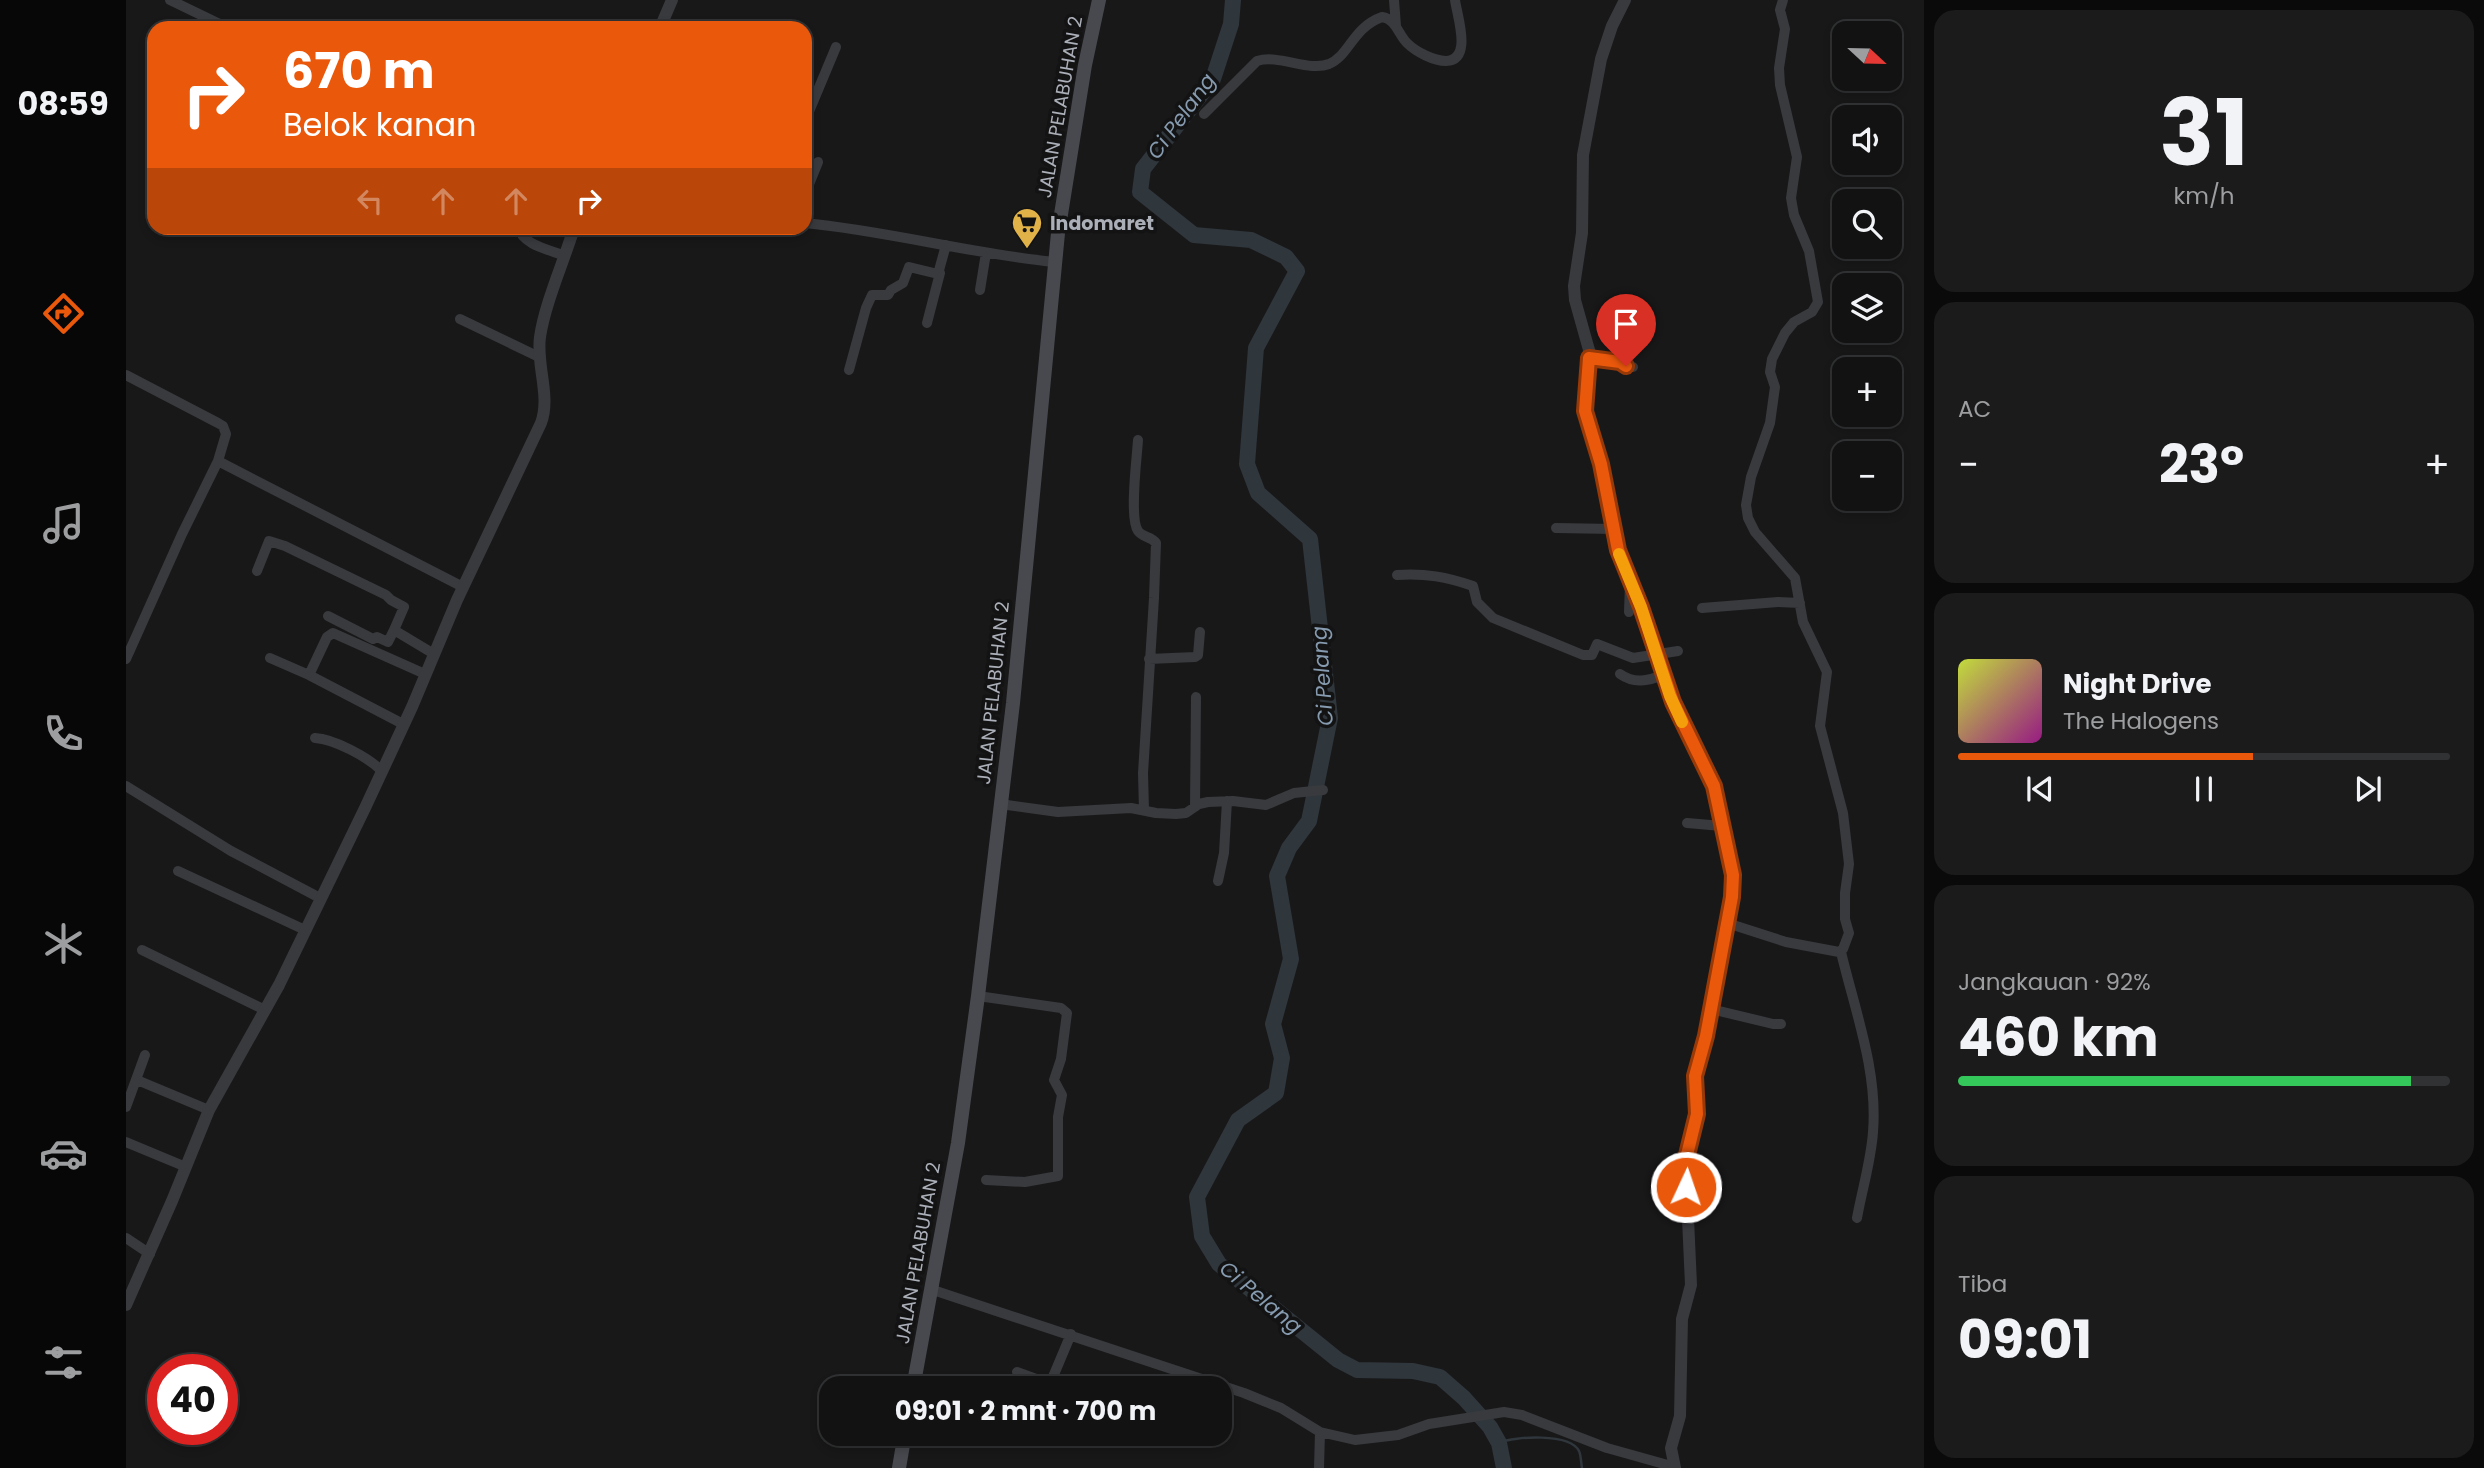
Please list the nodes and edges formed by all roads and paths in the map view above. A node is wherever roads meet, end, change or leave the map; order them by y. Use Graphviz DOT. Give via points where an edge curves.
graph roads {
  1 [pos="170,0"];
  2 [pos="672,0"];
  3 [pos="1099,0"];
  4 [pos="1394,0"];
  5 [pos="1455,0"];
  6 [pos="1625,0"];
  7 [pos="1783,0"];
  8 [pos="214,21"];
  9 [pos="663,21"];
  10 [pos="1396,26"];
  11 [pos="836,47"];
  12 [pos="812,104"];
  13 [pos="1204,114"];
  14 [pos="818,162"];
  15 [pos="812,177"];
  16 [pos="812,224"];
  17 [pos="521,235"];
  18 [pos="572,235"];
  19 [pos="946,245"];
  20 [pos="986,253"];
  21 [pos="565,256"];
  22 [pos="1055,262"];
  23 [pos="940,273"];
  24 [pos="980,290"];
  25 [pos="460,319"];
  26 [pos="927,323"];
  27 [pos="539,357"];
  28 [pos="1589,358"];
  29 [pos="1633,367"];
  30 [pos="849,370"];
  31 [pos="126,375"];
  32 [pos="1138,440"];
  33 [pos="218,461"];
  34 [pos="1556,528"];
  35 [pos="1614,529"];
  36 [pos="257,571"];
  37 [pos="1397,575"];
  38 [pos="1630,579"];
  39 [pos="463,587"];
  40 [pos="1800,603"];
  41 [pos="1702,608"];
  42 [pos="1629,612"];
  43 [pos="328,615"];
  44 [pos="394,630"];
  45 [pos="1200,632"];
  46 [pos="1678,651"];
  47 [pos="434,654"];
  48 [pos="1657,655"];
  49 [pos="270,658"];
  50 [pos="126,659"];
  51 [pos="1149,659"];
  52 [pos="425,674"];
  53 [pos="1620,674"];
  54 [pos="309,675"];
  55 [pos="1663,675"];
  56 [pos="1196,697"];
  57 [pos="403,724"];
  58 [pos="315,738"];
  59 [pos="382,771"];
  60 [pos="126,786"];
  61 [pos="1323,790"];
  62 [pos="1227,801"];
  63 [pos="1000,804"];
  64 [pos="1195,807"];
  65 [pos="1144,810"];
  66 [pos="1687,823"];
  67 [pos="1722,826"];
  68 [pos="178,871"];
  69 [pos="1218,881"];
  70 [pos="320,898"];
  71 [pos="1727,923"];
  72 [pos="305,930"];
  73 [pos="142,950"];
  74 [pos="1841,952"];
  75 [pos="978,996"];
  76 [pos="1711,1009"];
  77 [pos="265,1010"];
  78 [pos="1781,1024"];
  79 [pos="145,1055"];
  80 [pos="137,1080"];
  81 [pos="126,1107"];
  82 [pos="209,1110"];
  83 [pos="126,1142"];
  84 [pos="186,1167"];
  85 [pos="986,1180"];
  86 [pos="1857,1217"];
  87 [pos="126,1238"];
  88 [pos="150,1254"];
  89 [pos="930,1289"];
  90 [pos="126,1305"];
  91 [pos="1071,1334"];
  92 [pos="1017,1372"];
  93 [pos="1181,1374"];
  94 [pos="915,1376"];
  95 [pos="1320,1432"];
  96 [pos="903,1446"];
  97 [pos="1675,1467"];
  98 [pos="899,1468"];
  99 [pos="1319,1468"];
  1 -- 8 [label="street"];
  2 -- 9 [label="street"];
  3 -- 22 [label="main road, JALAN PELABUHAN 2"];
  4 -- 10 [label="street"];
  5 -- 10 [label="street" via="1462,46 1451,60 1418,51"];
  6 -- 28 [label="street" via="1601,59 1583,155 1583,233 1574,286"];
  7 -- 40 [label="street" via="1780,85 1797,156 1791,198 1809,251 1818,302 1785,333 1773,359 1770,423 1746,505 1755,532 1795,578"];
  10 -- 13 [label="street" via="1385,17 1368,23 1342,54 1325,65 1257,61"];
  11 -- 12 [label="street"];
  14 -- 15 [label="street"];
  16 -- 19 [label="street"];
  17 -- 21 [label="street"];
  18 -- 21 [label="street"];
  19 -- 20 [label="street"];
  19 -- 23 [label="street"];
  20 -- 22 [label="street"];
  20 -- 24 [label="street"];
  21 -- 27 [label="street" via="540,334"];
  22 -- 63 [label="main road, JALAN PELABUHAN 2"];
  23 -- 26 [label="street"];
  23 -- 30 [label="street" via="909,267 903,283 888,295 872,295"];
  25 -- 27 [label="street"];
  27 -- 39 [label="street" via="543,418"];
  28 -- 29 [label="street"];
  28 -- 35 [label="street" via="1585,411"];
  31 -- 33 [label="street" via="223,426 226,440"];
  32 -- 51 [label="street" via="1136,526 1156,543"];
  33 -- 39 [label="street"];
  33 -- 50 [label="street"];
  34 -- 35 [label="street"];
  35 -- 38 [label="street"];
  36 -- 44 [label="street" via="270,541 285,545 404,607"];
  37 -- 48 [label="street" via="1446,576 1473,586 1477,602 1493,618 1583,655 1591,655 1597,644 1633,658"];
  38 -- 42 [label="street"];
  38 -- 48 [label="street"];
  39 -- 47 [label="street"];
  40 -- 41 [label="street"];
  40 -- 74 [label="street" via="1805,629 1828,672 1821,731 1841,806 1849,864 1845,906 1849,933"];
  43 -- 44 [label="street" via="373,639 377,636 388,642"];
  44 -- 47 [label="street"];
  45 -- 51 [label="street" via="1195,657"];
  46 -- 48 [label="street"];
  47 -- 52 [label="street"];
  48 -- 55 [label="street"];
  49 -- 54 [label="street"];
  51 -- 65 [label="street"];
  52 -- 54 [label="street" via="333,633"];
  52 -- 57 [label="street"];
  53 -- 55 [label="street" via="1644,681"];
  54 -- 57 [label="street"];
  55 -- 67 [label="street" via="1677,713 1711,777"];
  56 -- 64 [label="street"];
  57 -- 59 [label="street"];
  58 -- 59 [label="street" via="373,762"];
  59 -- 70 [label="street"];
  60 -- 70 [label="street" via="231,851"];
  61 -- 62 [label="street" via="1294,793 1266,804"];
  62 -- 64 [label="street"];
  62 -- 69 [label="street"];
  63 -- 65 [label="street" via="1069,812"];
  63 -- 75 [label="main road, JALAN PELABUHAN 2"];
  64 -- 65 [label="street" via="1176,814"];
  66 -- 67 [label="street"];
  67 -- 71 [label="street" via="1733,881"];
  68 -- 72 [label="street"];
  70 -- 72 [label="street"];
  71 -- 74 [label="street" via="1799,945"];
  71 -- 76 [label="street"];
  72 -- 77 [label="street"];
  73 -- 77 [label="street"];
  74 -- 86 [label="street" via="1870,1060 1874,1122"];
  75 -- 85 [label="street" via="1051,1006 1067,1013 1054,1080 1062,1095 1058,1177 1025,1182"];
  75 -- 89 [label="main road, JALAN PELABUHAN 2" via="958,1143"];
  76 -- 78 [label="street"];
  76 -- 97 [label="street" via="1695,1076 1697,1114 1686,1159 1691,1279 1682,1319 1680,1416 1671,1448"];
  77 -- 82 [label="street"];
  79 -- 80 [label="street"];
  80 -- 81 [label="street"];
  80 -- 82 [label="street"];
  82 -- 84 [label="street"];
  83 -- 84 [label="street"];
  84 -- 88 [label="street"];
  87 -- 88 [label="street"];
  88 -- 90 [label="street"];
  89 -- 91 [label="street"];
  89 -- 94 [label="main road, JALAN PELABUHAN 2"];
  91 -- 92 [label="street" via="1050,1384"];
  91 -- 93 [label="street"];
  93 -- 95 [label="street" via="1269,1402"];
  95 -- 97 [label="street" via="1371,1440 1429,1424 1504,1412"];
  95 -- 99 [label="street"];
  96 -- 98 [label="main road"];
}
